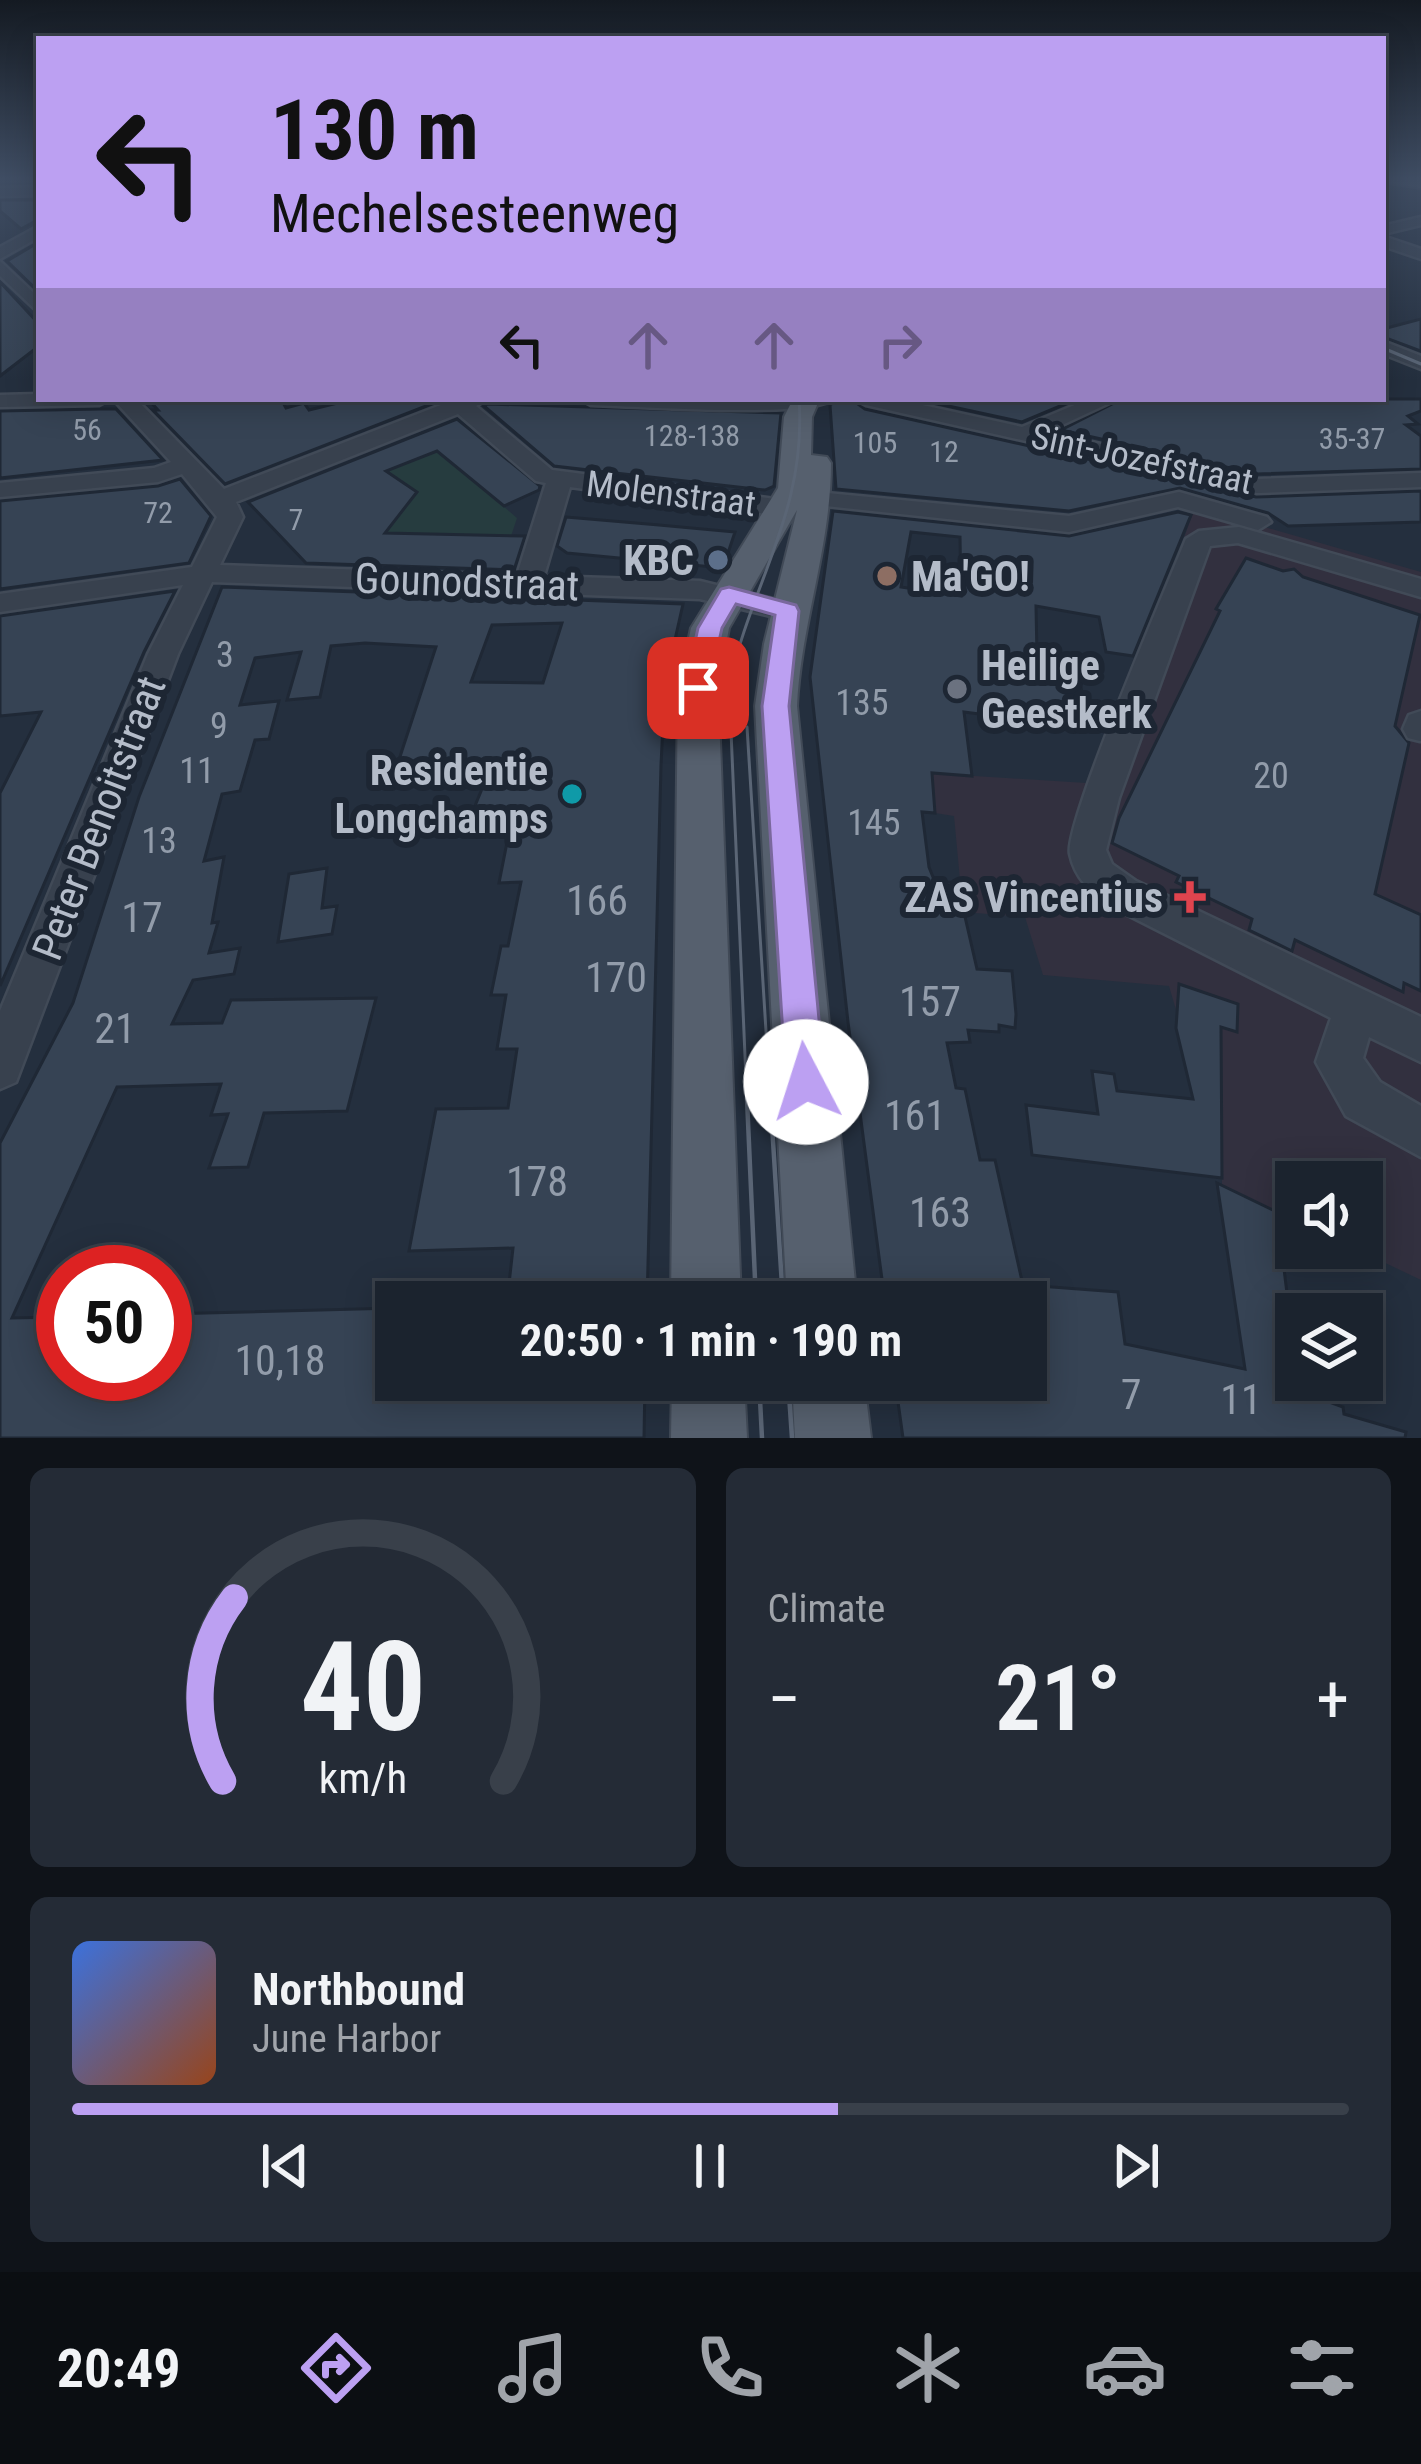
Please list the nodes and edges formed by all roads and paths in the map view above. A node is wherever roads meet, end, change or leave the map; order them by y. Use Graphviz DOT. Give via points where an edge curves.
graph roads {
  1 [pos="36,253"];
  2 [pos="0,259"];
  3 [pos="36,304"];
  4 [pos="1386,348"];
  5 [pos="1421,362"];
  6 [pos="0,400"];
  7 [pos="36,400"];
  8 [pos="127,402"];
  9 [pos="461,402"];
  10 [pos="464,402"];
  11 [pos="809,402"];
  12 [pos="880,402"];
  13 [pos="1101,402"];
  14 [pos="1024,434"];
  15 [pos="188,464"];
  16 [pos="1421,480"];
  17 [pos="560,481"];
  18 [pos="0,490"];
  19 [pos="220,499"];
  20 [pos="800,504"];
  21 [pos="1421,568"];
  22 [pos="205,573"];
  23 [pos="528,584"];
  24 [pos="1421,588"];
  25 [pos="729,595"];
  26 [pos="1421,599"];
  27 [pos="0,603"];
  28 [pos="787,611"];
  29 [pos="1168,618"];
  30 [pos="1356,1008"];
  31 [pos="1421,1040"];
  32 [pos="0,1066"];
  33 [pos="1421,1133"];
  34 [pos="706,1281"];
  35 [pos="821,1281"];
  36 [pos="708,1401"];
  37 [pos="830,1401"];
  38 [pos="709,1438"];
  39 [pos="833,1438"];
  1 -- 2 [label="street"];
  2 -- 3 [label="street"];
  4 -- 5 [label="street"];
  6 -- 7 [label="street"];
  8 -- 15 [label="street"];
  9 -- 19 [label="street"];
  10 -- 17 [label="street, Molenstraat" via="539,473"];
  11 -- 20 [label="main road" via="798,417"];
  12 -- 14 [label="street, Sint-Jozefstraat"];
  13 -- 14 [label="street"];
  14 -- 16 [label="street, Sint-Jozefstraat" via="1256,486"];
  15 -- 18 [label="street" via="158,475"];
  15 -- 19 [label="street"];
  17 -- 20 [label="street, Molenstraat"];
  17 -- 23 [label="street, Molenstraat"];
  19 -- 22 [label="street, Peter Benoitstraat" via="230,517"];
  20 -- 21 [label="street, Molenstraat" via="1069,524 1179,499"];
  20 -- 25 [label="main road"];
  20 -- 28 [label="main road"];
  22 -- 23 [label="street, Gounodstraat"];
  22 -- 27 [label="street, Gounodstraat"];
  22 -- 32 [label="street, Peter Benoitstraat" via="163,654"];
  23 -- 25 [label="street, Gounodstraat"];
  24 -- 29 [label="street" via="1215,534 1194,544"];
  25 -- 28 [label="street, Gounodstraat"];
  25 -- 34 [label="main road" via="705,644 696,726"];
  26 -- 29 [label="street" via="1225,544 1212,551 1204,575"];
  28 -- 35 [label="main road" via="776,706"];
  29 -- 30 [label="street" via="1088,839 1090,863 1122,893"];
  30 -- 31 [label="street"];
  30 -- 33 [label="street" via="1339,1062 1363,1100"];
  36 -- 38 [label="main road"];
  37 -- 39 [label="main road"];
}
